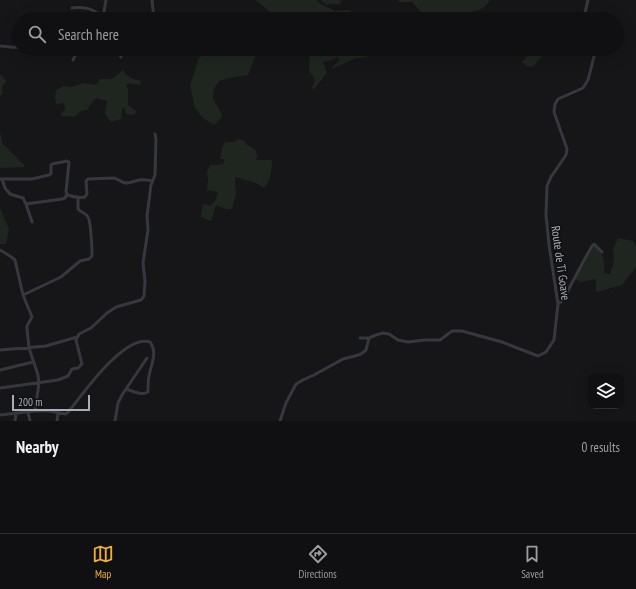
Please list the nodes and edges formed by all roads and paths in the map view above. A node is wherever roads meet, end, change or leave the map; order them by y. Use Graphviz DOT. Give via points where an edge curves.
graph roads {
  1 [pos="106,0"];
  2 [pos="152,0"];
  3 [pos="588,0"];
  4 [pos="72,8"];
  5 [pos="94,12"];
  6 [pos="105,12"];
  7 [pos="153,12"];
  8 [pos="585,12"];
  9 [pos="0,46"];
  10 [pos="12,47"];
  11 [pos="75,56"];
  12 [pos="594,56"];
  13 [pos="73,60"];
  14 [pos="155,134"];
  15 [pos="1,179"];
  16 [pos="152,181"];
  17 [pos="67,194"];
  18 [pos="78,197"];
  19 [pos="26,204"];
  20 [pos="32,222"];
  21 [pos="0,250"];
  22 [pos="602,252"];
  23 [pos="23,295"];
  24 [pos="558,304"];
  25 [pos="77,337"];
  26 [pos="360,338"];
  27 [pos="369,338"];
  28 [pos="29,348"];
  29 [pos="0,350"];
  30 [pos="147,358"];
  31 [pos="33,362"];
  32 [pos="0,370"];
  33 [pos="40,383"];
  34 [pos="0,388"];
  35 [pos="126,389"];
  36 [pos="35,411"];
  37 [pos="28,412"];
  38 [pos="58,413"];
  39 [pos="16,414"];
  40 [pos="0,415"];
  41 [pos="15,421"];
  42 [pos="30,421"];
  43 [pos="57,421"];
  44 [pos="115,421"];
  45 [pos="280,421"];
  1 -- 6 [label="street"];
  2 -- 7 [label="street"];
  3 -- 8 [label="street"];
  4 -- 5 [label="street" via="88,8"];
  9 -- 10 [label="street"];
  11 -- 13 [label="street"];
  12 -- 24 [label="street, Route de Ti Goave" via="588,80 583,88 558,99 555,104 554,112 567,149 566,156 547,186 546,215"];
  14 -- 16 [label="street" via="155,175"];
  15 -- 17 [label="street" via="32,179 49,175 52,164 68,161"];
  15 -- 19 [label="street" via="10,194 21,197"];
  16 -- 18 [label="street" via="127,183 114,178 88,179 86,196"];
  16 -- 25 [label="street" via="143,263 144,296 141,300 112,310"];
  17 -- 18 [label="street"];
  17 -- 19 [label="street" via="62,199"];
  18 -- 23 [label="street" via="78,209 87,215 90,226 92,256 80,261 60,277"];
  19 -- 20 [label="street"];
  21 -- 23 [label="street" via="14,260"];
  22 -- 24 [label="street" via="594,244 592,246 563,300"];
  23 -- 28 [label="street" via="32,317 27,329"];
  24 -- 27 [label="street, Route de Ti Goave" via="554,340 546,352 538,356 502,342 462,331 452,331 440,340 408,342 383,332"];
  25 -- 28 [label="street"];
  25 -- 33 [label="street" via="82,364 72,369 68,376"];
  26 -- 27 [label="street"];
  27 -- 45 [label="street" via="366,350 361,354 343,359 296,384"];
  28 -- 29 [label="street"];
  28 -- 31 [label="street"];
  30 -- 35 [label="street"];
  31 -- 32 [label="street"];
  31 -- 33 [label="street"];
  33 -- 34 [label="street"];
  33 -- 36 [label="street"];
  35 -- 38 [label="street" via="143,394 148,392 154,349 146,340 126,348 94,380 66,414"];
  35 -- 44 [label="street" via="118,403"];
  36 -- 37 [label="street"];
  36 -- 38 [label="street"];
  37 -- 39 [label="street"];
  37 -- 42 [label="street"];
  38 -- 43 [label="street"];
  39 -- 40 [label="street"];
  39 -- 41 [label="street"];
}
